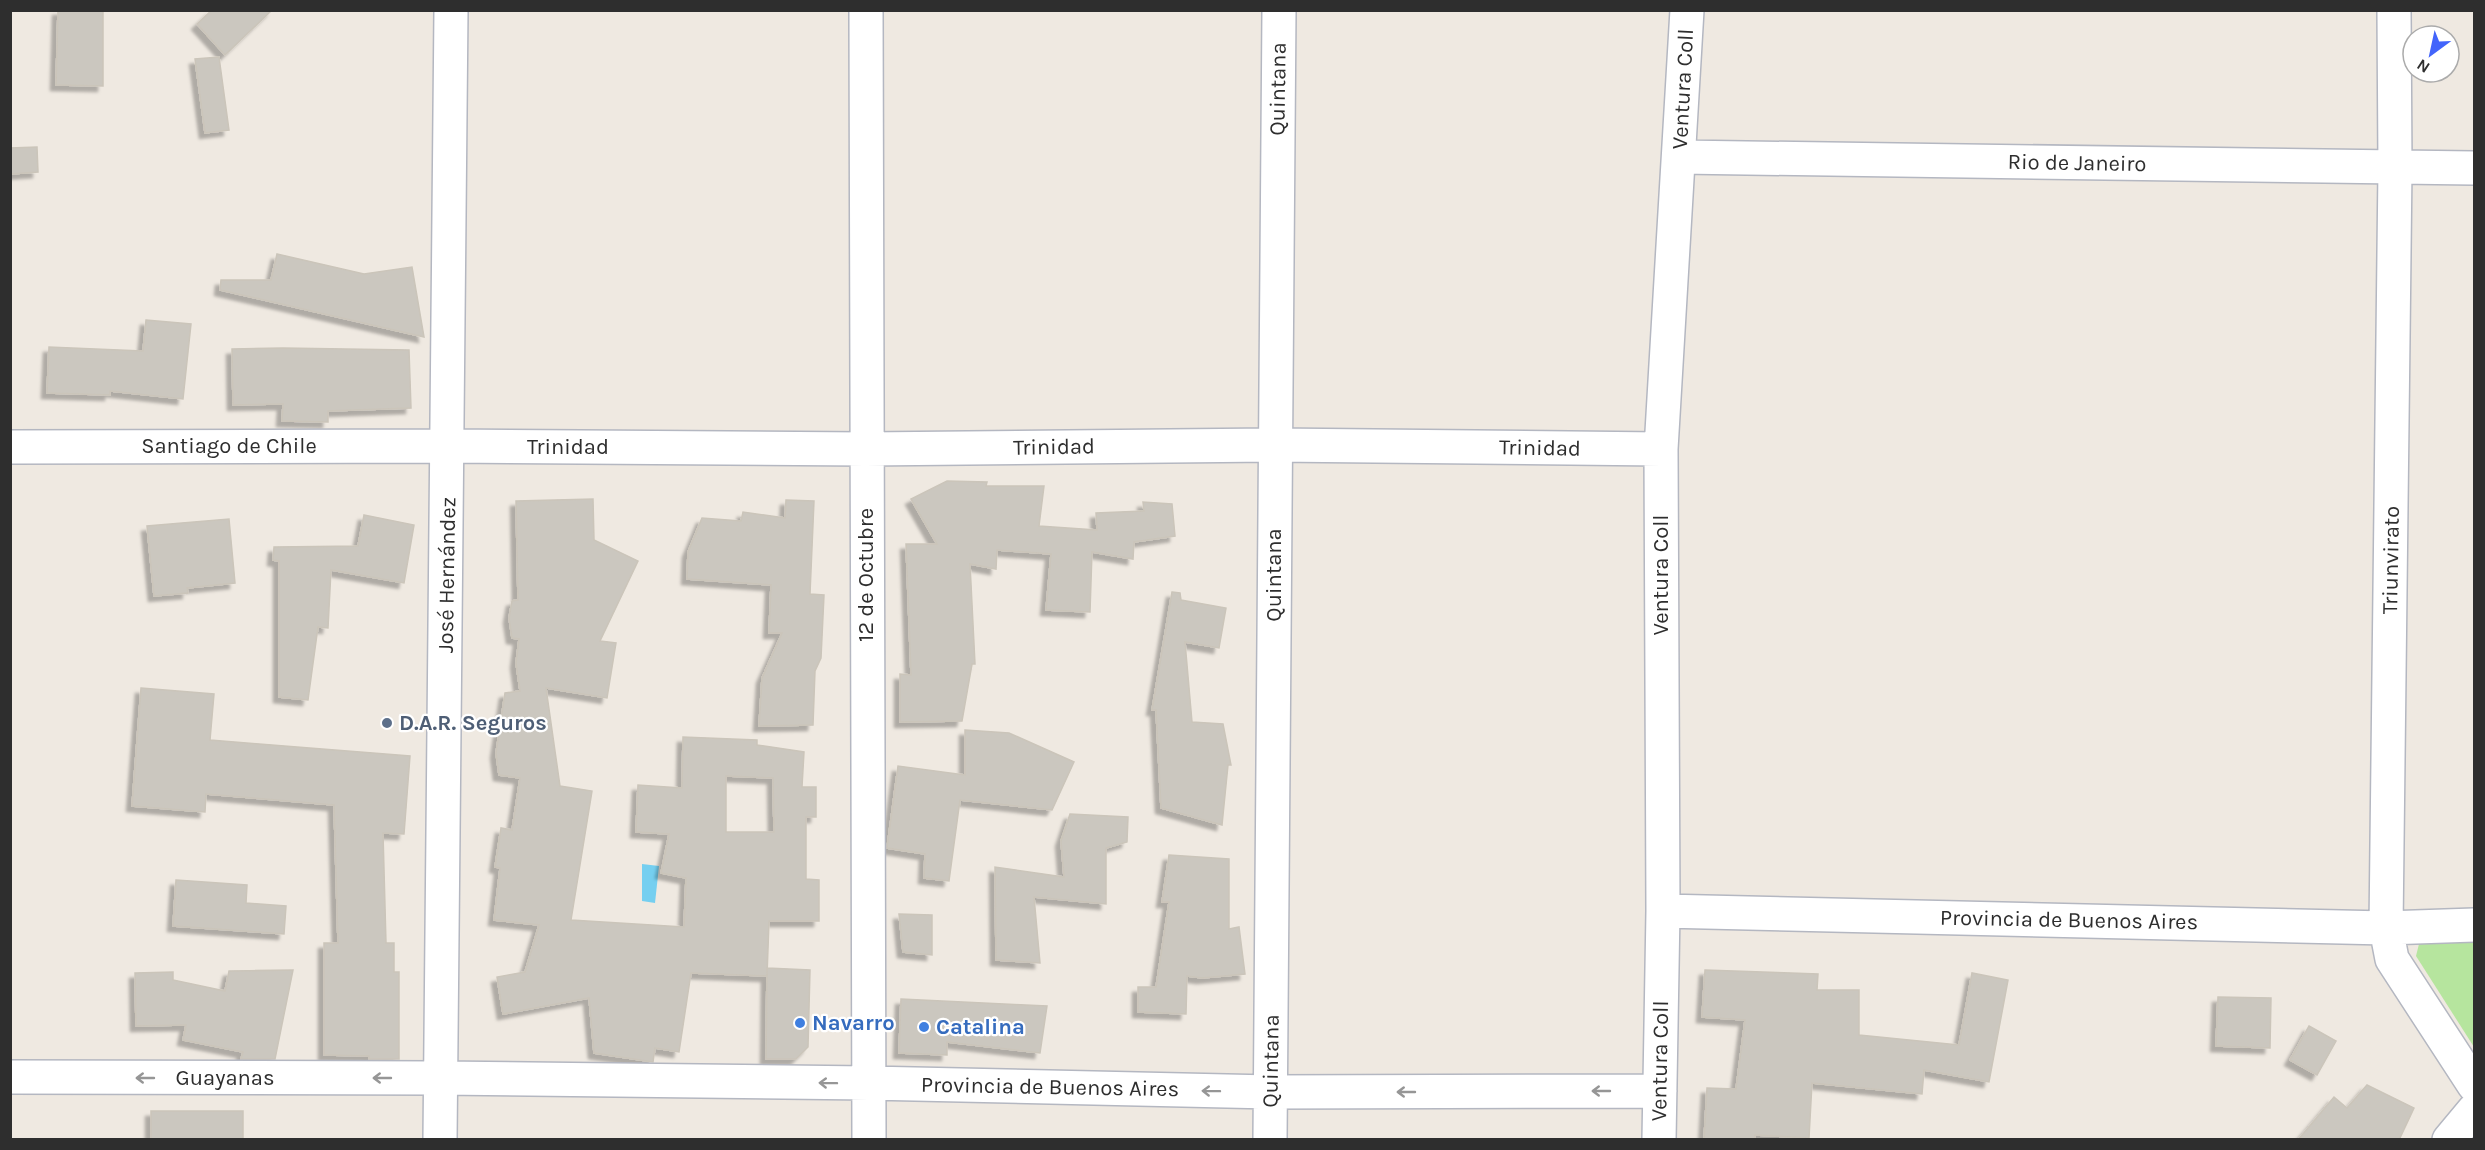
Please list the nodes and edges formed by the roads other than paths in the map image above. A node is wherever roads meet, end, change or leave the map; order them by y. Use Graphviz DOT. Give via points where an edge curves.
graph roads {
  1 [pos="451,10"];
  2 [pos="866,10"];
  3 [pos="1279,10"];
  4 [pos="1687,10"];
  5 [pos="2394,10"];
  6 [pos="1680,157"];
  7 [pos="2395,168"];
  8 [pos="2475,168"];
  9 [pos="1274,445"];
  10 [pos="448,446"];
  11 [pos="10,447"];
  12 [pos="866,449"];
  13 [pos="1660,449"];
  14 [pos="1663,911"];
  15 [pos="2475,925"];
  16 [pos="2386,928"];
  17 [pos="10,1077"];
  18 [pos="440,1078"];
  19 [pos="870,1083"];
  20 [pos="2475,1085"];
  21 [pos="1660,1091"];
  22 [pos="1271,1092"];
  23 [pos="2475,1110"];
  24 [pos="440,1140"];
  25 [pos="869,1140"];
  26 [pos="1270,1140"];
  27 [pos="1659,1140"];
  28 [pos="2448,1140"];
  1 -- 10 [label="street, José Hernández"];
  2 -- 12 [label="street, 12 de Octubre"];
  3 -- 9 [label="street, Quintana"];
  4 -- 6 [label="street, Ventura Coll"];
  5 -- 7 [label="street, Triunvirato"];
  6 -- 7 [label="street, Rio de Janeiro"];
  6 -- 13 [label="street, Ventura Coll"];
  7 -- 8 [label="street, Rio de Janeiro"];
  7 -- 16 [label="street, Triunvirato"];
  9 -- 12 [label="street, Trinidad"];
  9 -- 13 [label="street, Trinidad"];
  9 -- 22 [label="street, Quintana"];
  10 -- 11 [label="street, Santiago de Chile"];
  10 -- 12 [label="street, Trinidad"];
  10 -- 18 [label="street, José Hernández"];
  12 -- 19 [label="street, 12 de Octubre"];
  13 -- 14 [label="street, Ventura Coll"];
  14 -- 16 [label="street, Provincia de Buenos Aires"];
  14 -- 21 [label="street, Ventura Coll"];
  15 -- 16 [label="street, Provincia de Buenos Aires"];
  16 -- 20 [label="street, Triunvirato" via="2392,959"];
  18 -- 17 [label="street, Guayanas, one-way"];
  19 -- 18 [label="street, Provincia de Buenos Aires, one-way"];
  18 -- 24 [label="street, José Hernández"];
  22 -- 19 [label="street, Provincia de Buenos Aires, one-way"];
  19 -- 25 [label="street, 12 de Octubre"];
  21 -- 22 [label="street, Provincia de Buenos Aires, one-way"];
  21 -- 27 [label="street, Ventura Coll"];
  22 -- 26 [label="street, Quintana"];
  23 -- 28 [label="street"];
}
